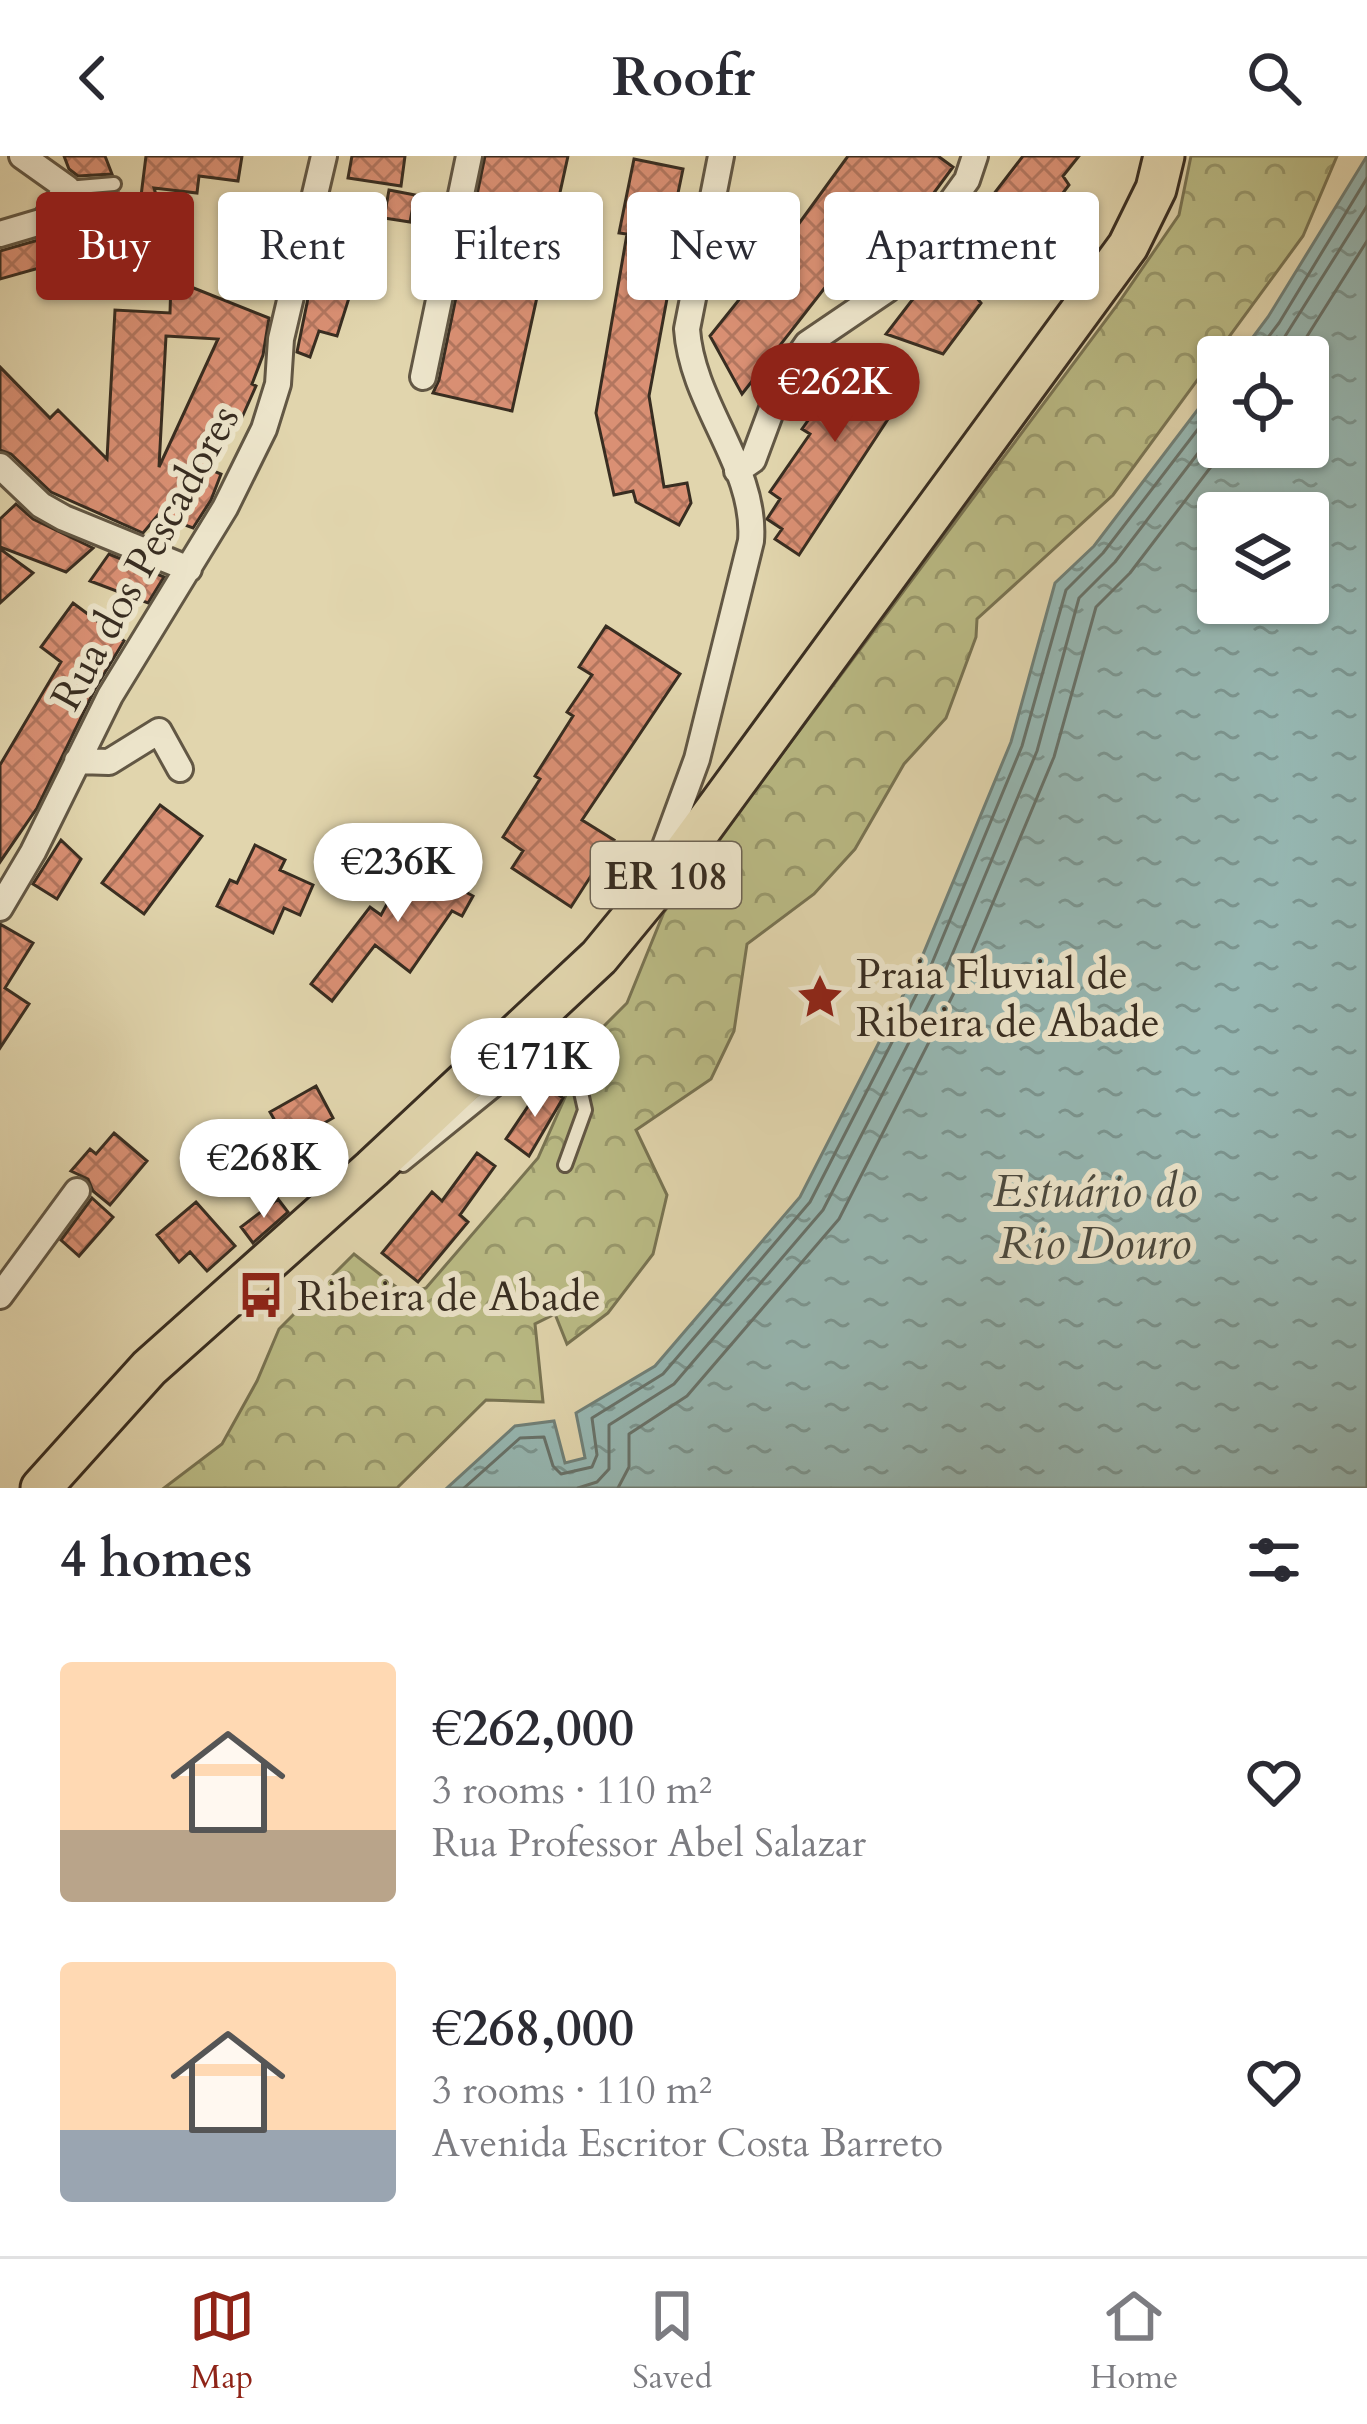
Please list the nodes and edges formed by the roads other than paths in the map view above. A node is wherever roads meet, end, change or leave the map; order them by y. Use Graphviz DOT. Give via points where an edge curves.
graph roads {
  1 [pos="22,156"];
  2 [pos="324,156"];
  3 [pos="470,156"];
  4 [pos="721,156"];
  5 [pos="1164,156"];
  6 [pos="967,160"];
  7 [pos="114,184"];
  8 [pos="67,188"];
  9 [pos="0,234"];
  10 [pos="423,377"];
  11 [pos="0,466"];
  12 [pos="737,471"];
  13 [pos="189,569"];
  14 [pos="77,761"];
  15 [pos="180,769"];
  16 [pos="678,861"];
  17 [pos="0,908"];
  18 [pos="566,1166"];
  19 [pos="369,1187"];
  20 [pos="77,1191"];
  21 [pos="0,1296"];
  22 [pos="41,1488"];
  1 -- 8 [label="street"];
  2 -- 13 [label="street, Rua dos Pescadores" via="264,429"];
  3 -- 10 [label="street"];
  4 -- 12 [label="street" via="687,329 695,378"];
  5 -- 16 [label="main road, ER 108" via="1129,246"];
  6 -- 12 [label="street" via="888,289 807,344 783,379 753,460"];
  7 -- 8 [label="lane"];
  8 -- 9 [label="street" via="44,221"];
  11 -- 13 [label="street" via="40,505"];
  12 -- 16 [label="street" via="753,518 751,541 697,759 664,846"];
  13 -- 14 [label="street, Rua dos Pescadores"];
  14 -- 15 [label="street" via="109,762 159,731"];
  14 -- 17 [label="street, Rua dos Pescadores"];
  16 -- 19 [label="main road, ER 108" via="599,957"];
  18 -- 19 [label="lane" via="585,1110 575,1066 559,1056 536,1057"];
  19 -- 22 [label="main road, ER 108" via="149,1368"];
  20 -- 21 [label="street"];
}
